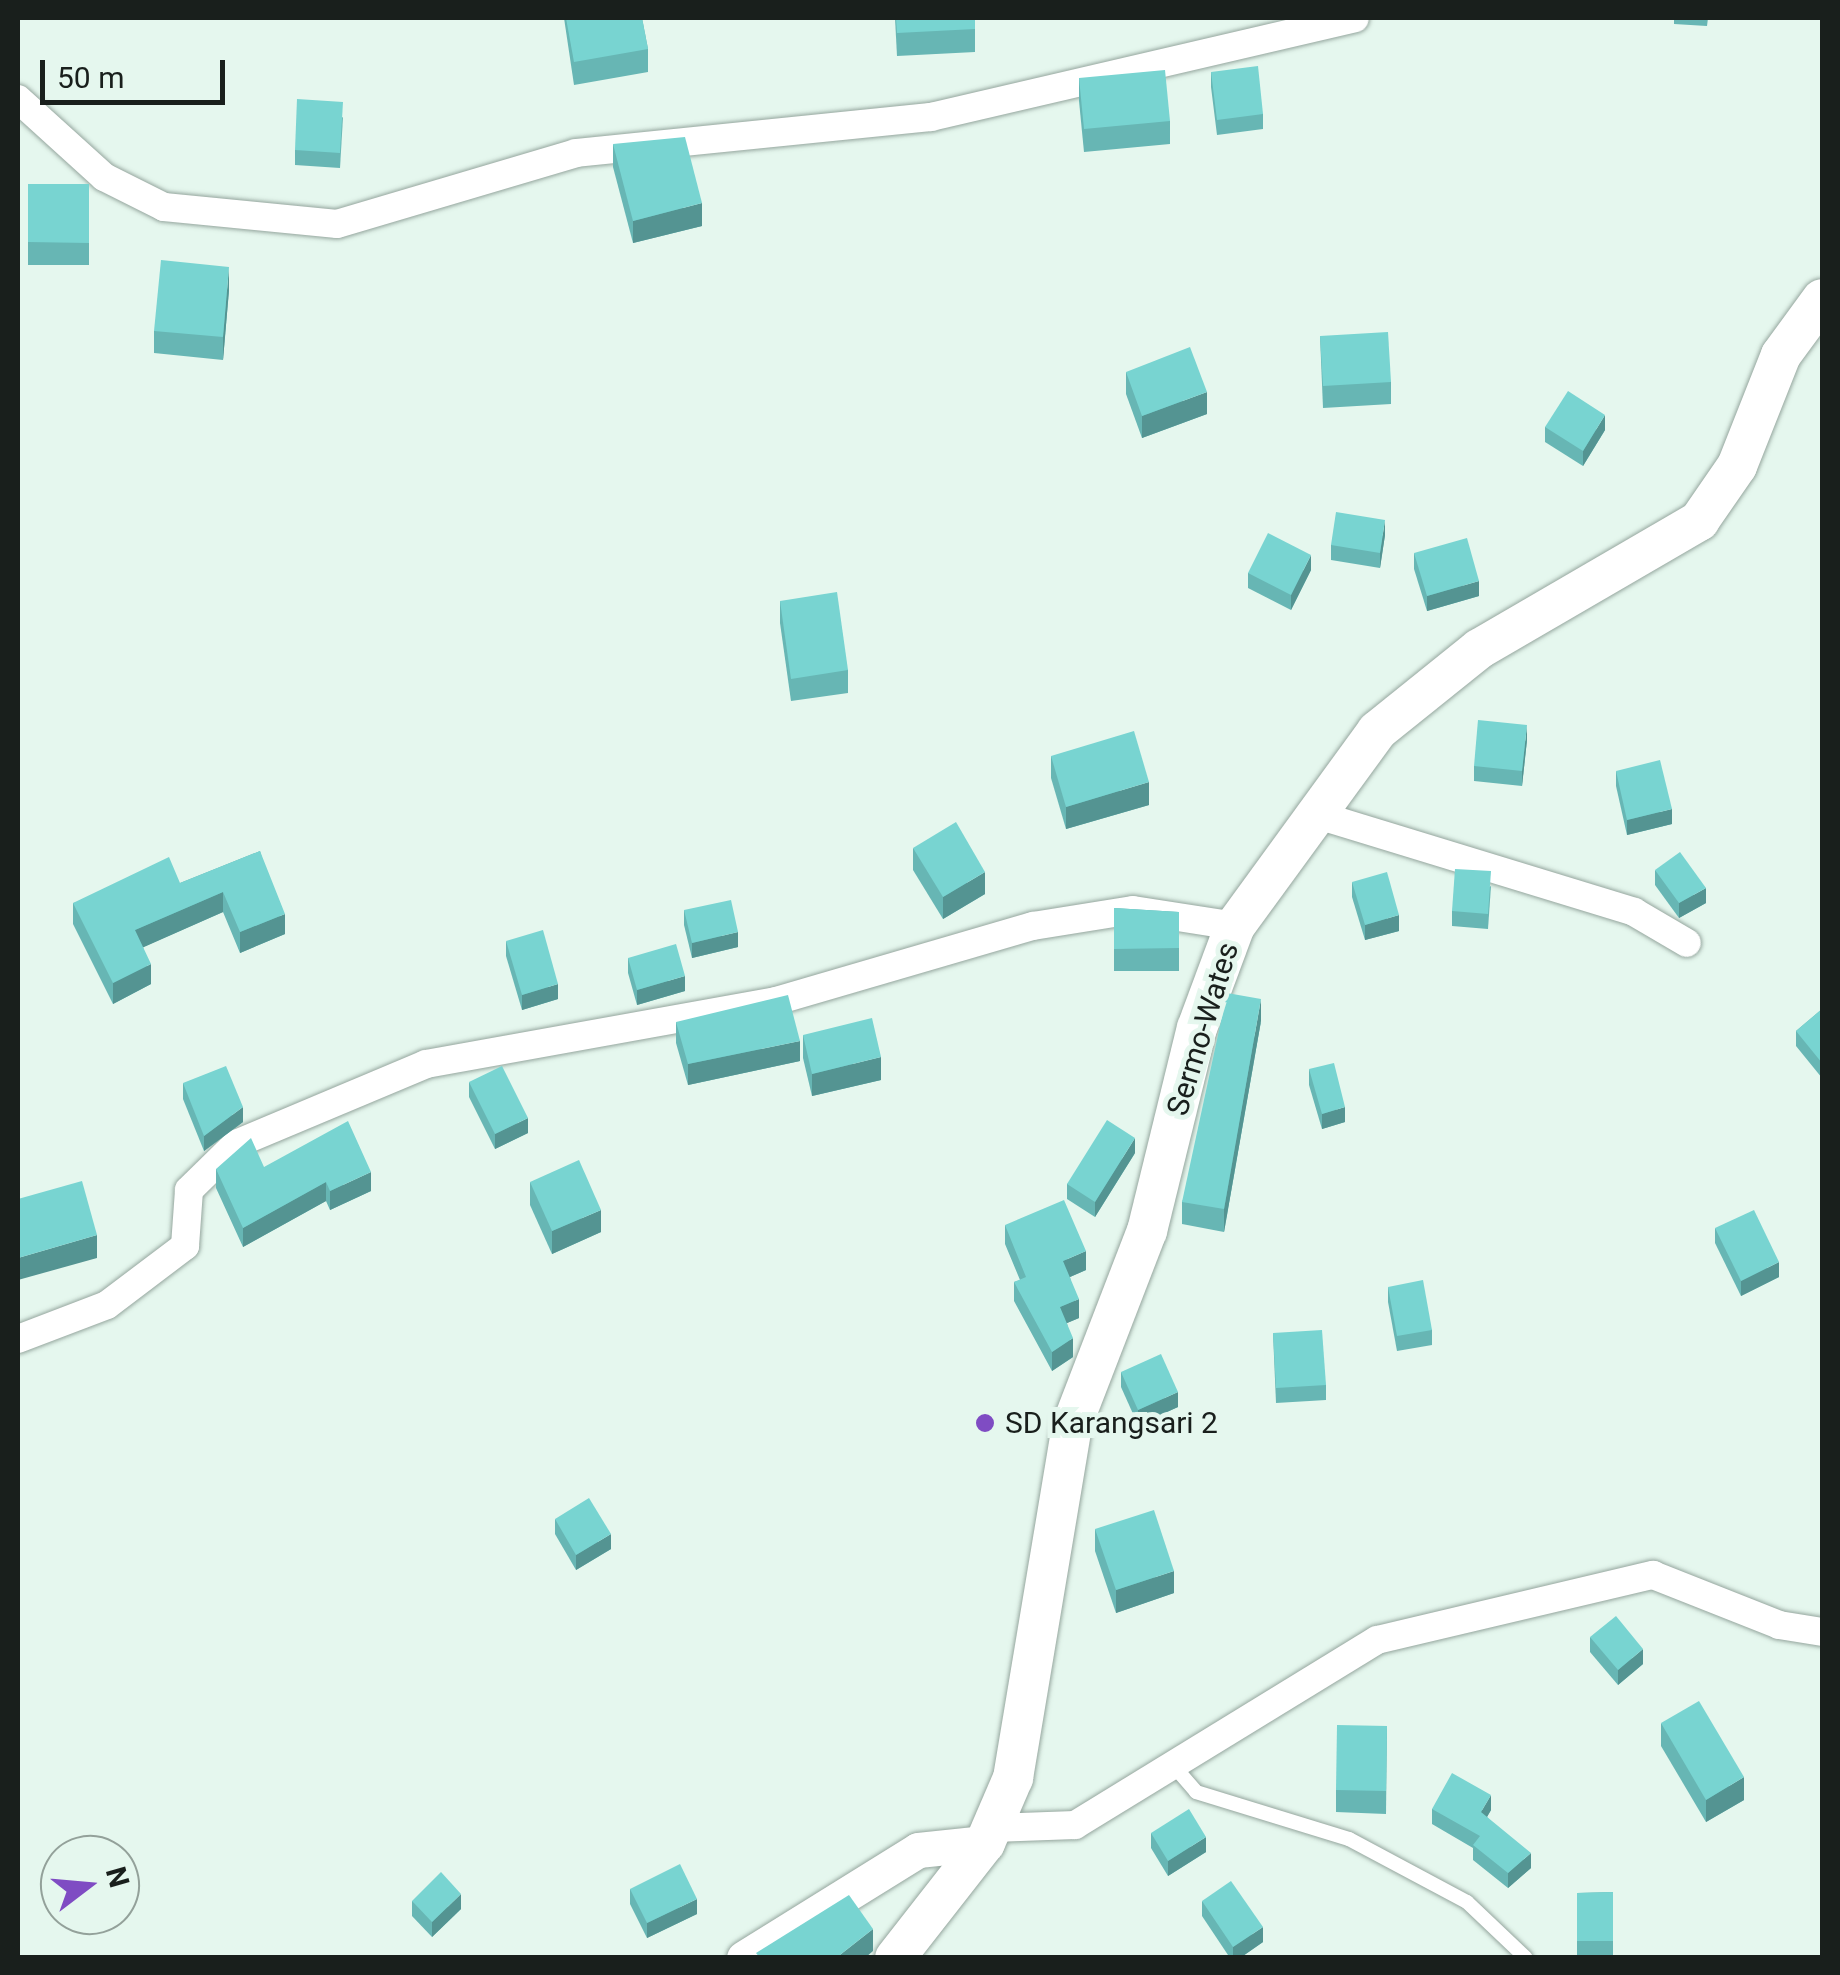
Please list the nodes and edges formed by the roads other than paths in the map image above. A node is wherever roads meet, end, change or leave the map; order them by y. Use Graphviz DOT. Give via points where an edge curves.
graph roads {
  1 [pos="1355,18"];
  2 [pos="18,99"];
  3 [pos="1822,298"];
  4 [pos="1310,813"];
  5 [pos="1235,926"];
  6 [pos="1687,944"];
  7 [pos="18,1338"];
  8 [pos="1822,1632"];
  9 [pos="1172,1764"];
  10 [pos="989,1836"];
  11 [pos="744,1958"];
  12 [pos="896,1958"];
  13 [pos="1526,1958"];
  1 -- 2 [label="street" via="931,117 576,152 337,224 164,207 104,177"];
  3 -- 4 [label="main road, Sermo-Wates" via="1781,355 1737,466 1699,521 1480,649 1377,731"];
  4 -- 5 [label="main road, Sermo-Wates"];
  4 -- 6 [label="street" via="1634,912"];
  5 -- 7 [label="street" via="1133,910 1033,926 776,1001 426,1064 236,1144 189,1190 185,1246 106,1304"];
  5 -- 10 [label="main road, Sermo-Wates" via="1197,1028 1148,1231 1072,1425 1044,1554 1023,1740"];
  8 -- 9 [label="street" via="1780,1625 1653,1574 1377,1640"];
  9 -- 10 [label="street" via="1075,1825"];
  9 -- 13 [label="lane" via="1196,1792 1349,1839 1467,1902"];
  10 -- 11 [label="street" via="918,1850"];
  10 -- 12 [label="main road, Sermo-Wates"];
}
